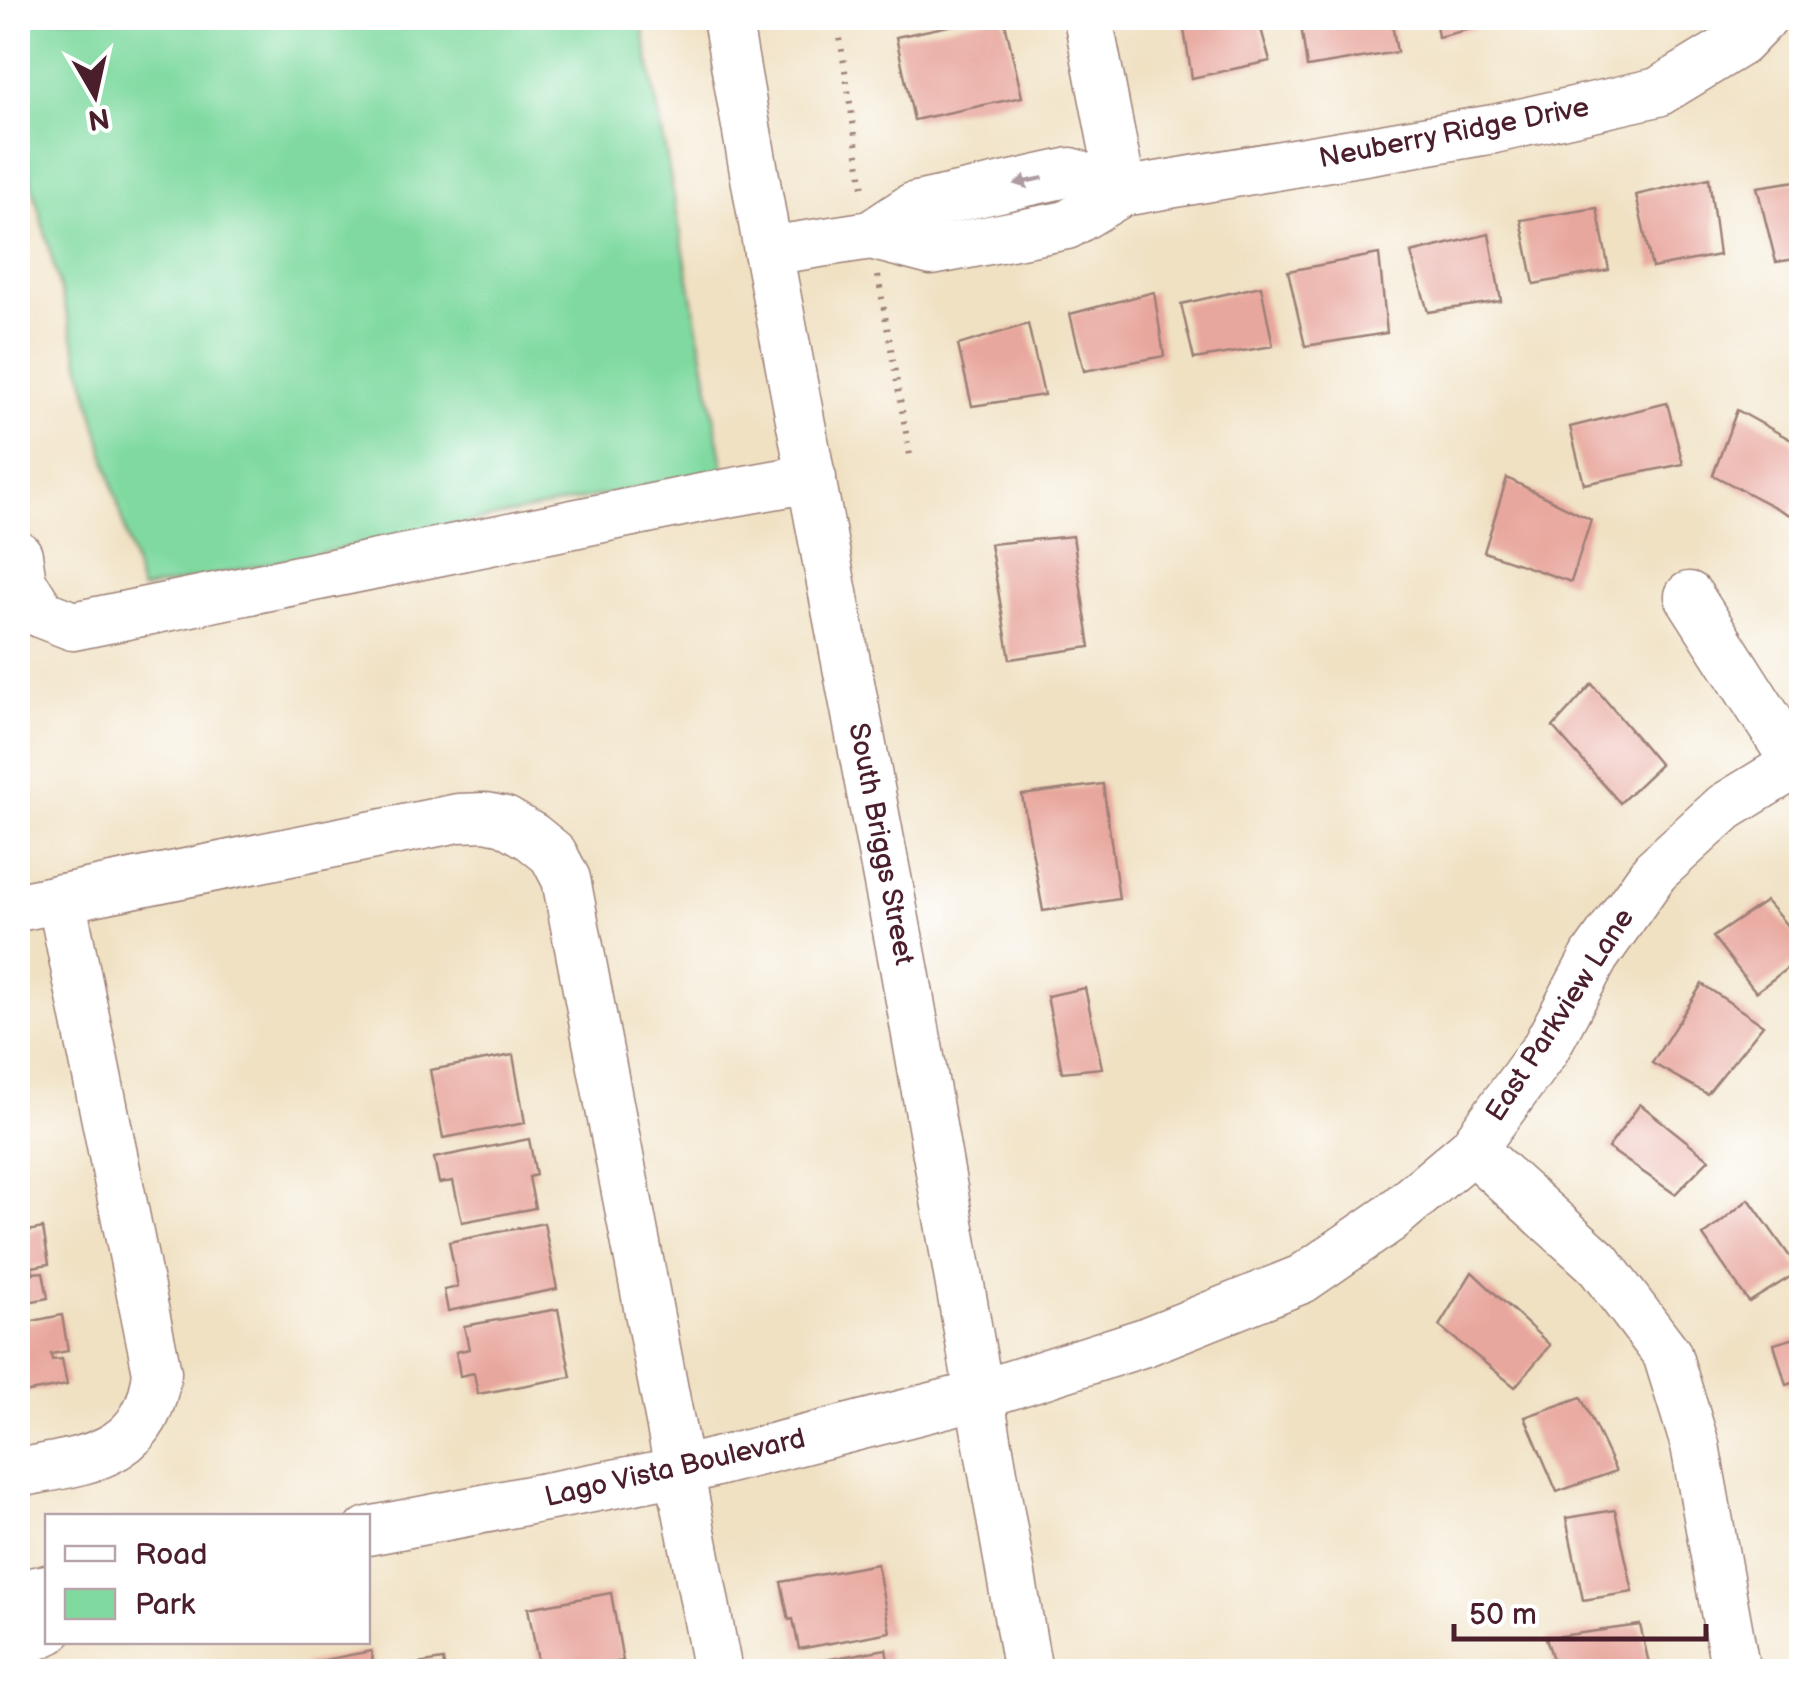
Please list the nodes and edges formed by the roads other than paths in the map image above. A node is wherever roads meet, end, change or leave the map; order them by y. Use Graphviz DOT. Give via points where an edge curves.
graph roads {
  1 [pos="728,18"];
  2 [pos="1088,18"];
  3 [pos="1763,18"];
  4 [pos="1122,192"];
  5 [pos="768,251"];
  6 [pos="812,478"];
  7 [pos="18,555"];
  8 [pos="1689,596"];
  9 [pos="1800,766"];
  10 [pos="39,902"];
  11 [pos="1472,1149"];
  12 [pos="979,1394"];
  13 [pos="681,1472"];
  14 [pos="18,1473"];
  15 [pos="370,1531"];
  16 [pos="45,1590"];
  17 [pos="18,1594"];
  18 [pos="45,1631"];
  19 [pos="18,1644"];
  20 [pos="718,1672"];
  21 [pos="1028,1672"];
  22 [pos="1736,1672"];
  1 -- 5 [label="street, South Briggs Street"];
  2 -- 4 [label="street"];
  3 -- 4 [label="street, Neuberry Ridge Drive" via="1740,42 1658,92 1494,129"];
  4 -- 5 [label="street" via="1070,172 912,206 871,235"];
  5 -- 6 [label="street, South Briggs Street"];
  6 -- 7 [label="street" via="73,626 42,614 22,582"];
  6 -- 12 [label="street, South Briggs Street"];
  8 -- 9 [label="street"];
  9 -- 11 [label="street, East Parkview Lane" via="1725,807 1655,871 1594,956 1545,1048"];
  10 -- 13 [label="street" via="458,818 505,822 553,854 566,879"];
  10 -- 14 [label="street" via="158,1372 146,1413 127,1439 103,1454"];
  11 -- 12 [label="street, East Parkview Lane" via="1302,1279 1144,1342"];
  11 -- 22 [label="street" via="1597,1262 1667,1354 1695,1445"];
  12 -- 13 [label="street, Lago Vista Boulevard"];
  12 -- 21 [label="street, South Briggs Street"];
  13 -- 15 [label="street, Lago Vista Boulevard"];
  13 -- 20 [label="street"];
  16 -- 17 [label="street"];
  18 -- 19 [label="street"];
}
